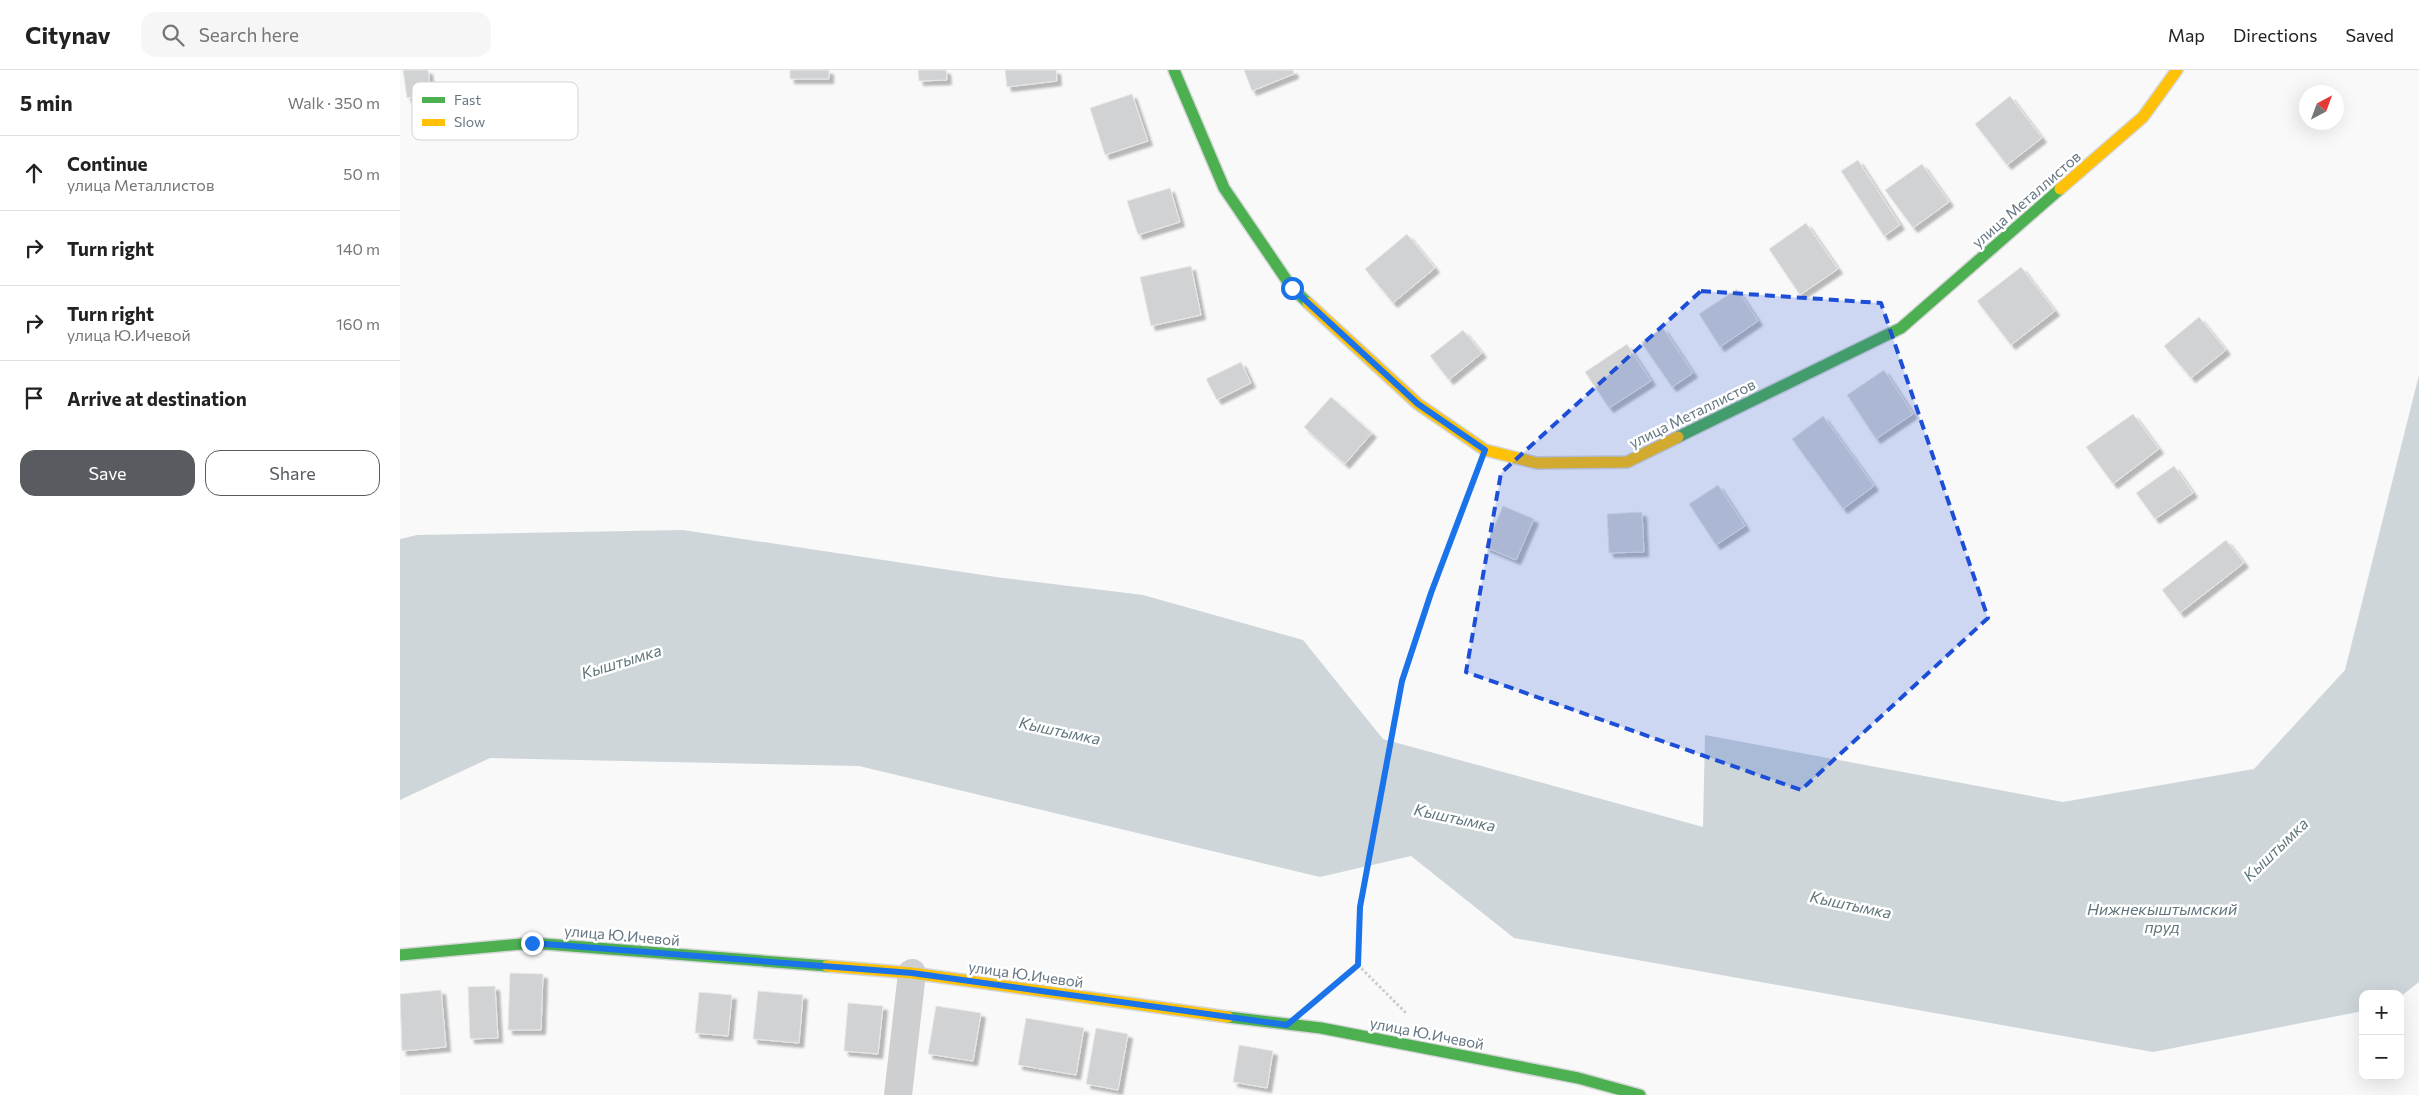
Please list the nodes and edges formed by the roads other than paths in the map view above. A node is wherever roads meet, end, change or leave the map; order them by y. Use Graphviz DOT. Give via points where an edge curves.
graph roads {
  1 [pos="1174,70"];
  2 [pos="2177,70"];
  3 [pos="400,955"];
  4 [pos="912,973"];
  5 [pos="898,1095"];
  6 [pos="1640,1095"];
  1 -- 2 [label="street, улица Металлистов" via="1224,188 1292,288 1418,404 1485,450 1537,463 1626,462 1901,328 2142,117"];
  3 -- 4 [label="street, улица Ю.Ичевой" via="532,943"];
  4 -- 5 [label="street"];
  4 -- 6 [label="street, улица Ю.Ичевой" via="1321,1028 1578,1078"];
}
